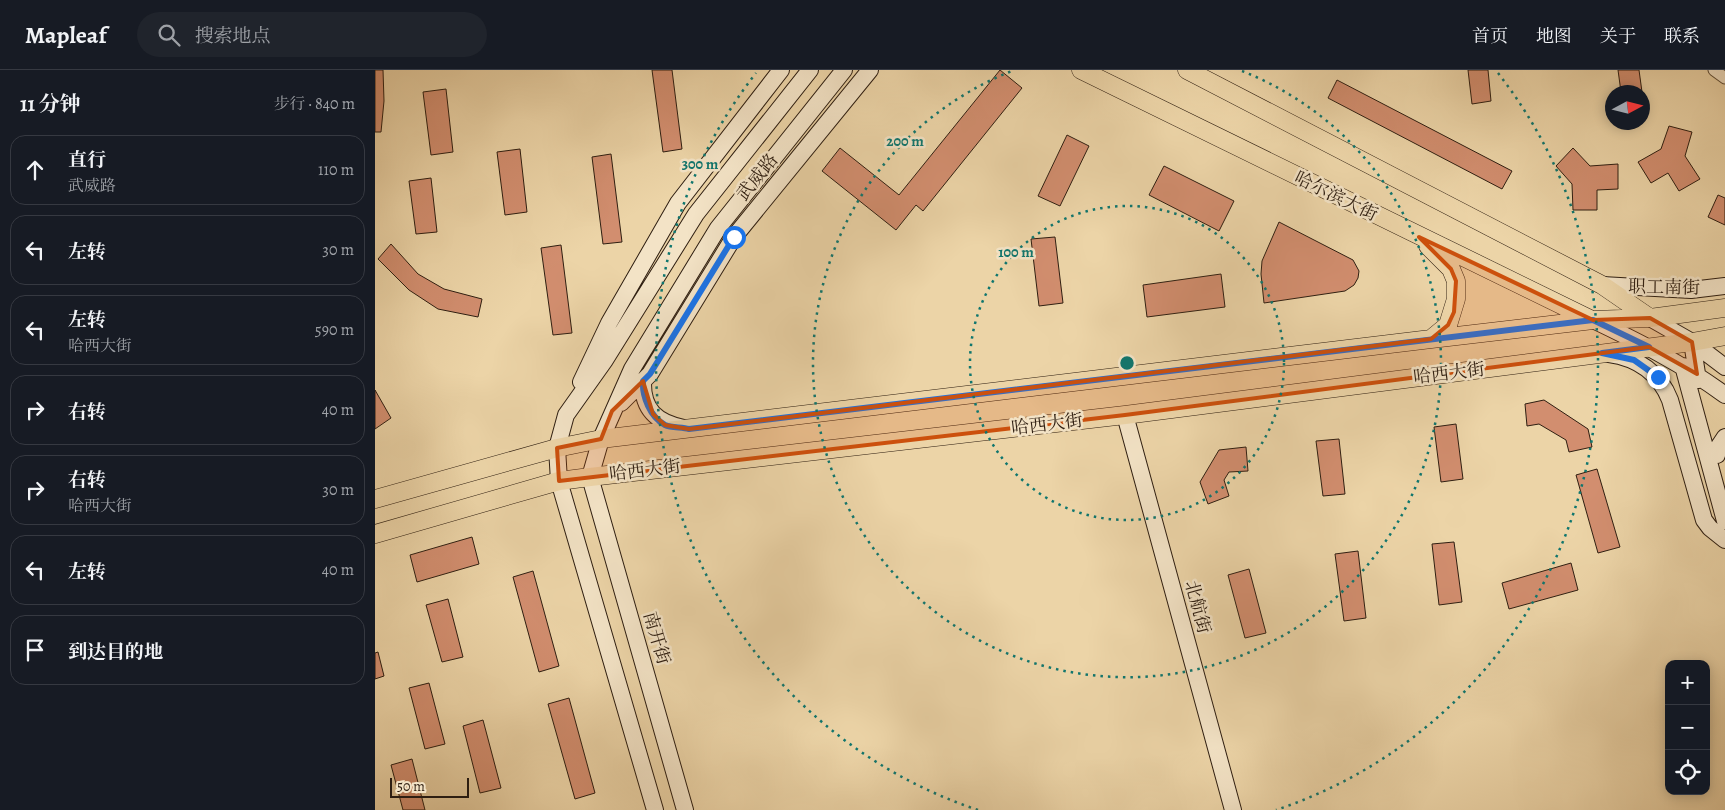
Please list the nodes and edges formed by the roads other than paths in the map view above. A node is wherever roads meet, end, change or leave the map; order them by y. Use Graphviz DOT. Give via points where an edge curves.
graph roads {
  1 [pos="781,70"];
  2 [pos="810,70"];
  3 [pos="844,70"];
  4 [pos="870,70"];
  5 [pos="1081,70"];
  6 [pos="1187,70"];
  7 [pos="1714,70"];
  8 [pos="1725,78"];
  9 [pos="1419,237"];
  10 [pos="1602,285"];
  11 [pos="1725,286"];
  12 [pos="1725,308"];
  13 [pos="1650,318"];
  14 [pos="1593,320"];
  15 [pos="1725,336"];
  16 [pos="1431,339"];
  17 [pos="1693,342"];
  18 [pos="1649,347"];
  19 [pos="1602,353"];
  20 [pos="1725,367"];
  21 [pos="1690,370"];
  22 [pos="643,381"];
  23 [pos="1725,395"];
  24 [pos="612,411"];
  25 [pos="566,415"];
  26 [pos="1125,415"];
  27 [pos="689,429"];
  28 [pos="1725,437"];
  29 [pos="601,439"];
  30 [pos="557,448"];
  31 [pos="1717,455"];
  32 [pos="590,477"];
  33 [pos="559,481"];
  34 [pos="1725,484"];
  35 [pos="375,499"];
  36 [pos="1725,521"];
  37 [pos="375,534"];
  38 [pos="1725,540"];
  39 [pos="655,810"];
  40 [pos="685,810"];
  41 [pos="1233,810"];
  1 -- 25 [label="main road, 武威路" via="678,203 609,323"];
  2 -- 25 [label="main road, 武威路" via="696,214 605,360"];
  3 -- 24 [label="main road, 武威路" via="718,228 632,369"];
  4 -- 22 [label="main road, 武威路" via="734,237"];
  5 -- 9 [label="main road, 哈尔滨大街"];
  6 -- 10 [label="main road"];
  7 -- 8 [label="street"];
  9 -- 14 [label="main road, 哈尔滨大街"];
  9 -- 16 [label="main road" via="1451,269 1455,282 1457,299 1454,312 1448,325"];
  10 -- 11 [label="main road, 职工南街" via="1691,290"];
  10 -- 13 [label="main road"];
  12 -- 13 [label="main road, 职工南街"];
  13 -- 14 [label="main road, 哈西大街"];
  13 -- 17 [label="main road"];
  14 -- 16 [label="main road, 哈西大街"];
  14 -- 18 [label="main road"];
  15 -- 17 [label="main road, 哈西大街"];
  16 -- 27 [label="main road, 哈西大街"];
  17 -- 18 [label="main road, 哈西大街"];
  17 -- 20 [label="main road"];
  17 -- 21 [label="main road"];
  18 -- 19 [label="main road, 哈西大街"];
  18 -- 21 [label="main road"];
  19 -- 26 [label="main road, 哈西大街"];
  19 -- 38 [label="main road" via="1634,360 1653,372 1662,383 1670,400 1704,520"];
  21 -- 23 [label="main road"];
  21 -- 31 [label="main road"];
  21 -- 36 [label="main road"];
  22 -- 24 [label="main road, 武威路"];
  22 -- 27 [label="main road" via="643,390 653,414 665,425"];
  24 -- 29 [label="main road, 武威路"];
  25 -- 30 [label="main road, 武威路"];
  26 -- 32 [label="main road, 哈西大街"];
  26 -- 41 [label="main road, 北航街"];
  27 -- 29 [label="main road, 哈西大街"];
  28 -- 31 [label="main road"];
  29 -- 30 [label="main road, 哈西大街"];
  29 -- 32 [label="main road, 武威路"];
  30 -- 33 [label="main road, 武威路"];
  30 -- 35 [label="main road, 哈西大街"];
  31 -- 34 [label="main road"];
  32 -- 33 [label="main road, 哈西大街"];
  32 -- 40 [label="main road, 南开街"];
  33 -- 37 [label="main road, 哈西大街"];
  33 -- 39 [label="main road"];
}
